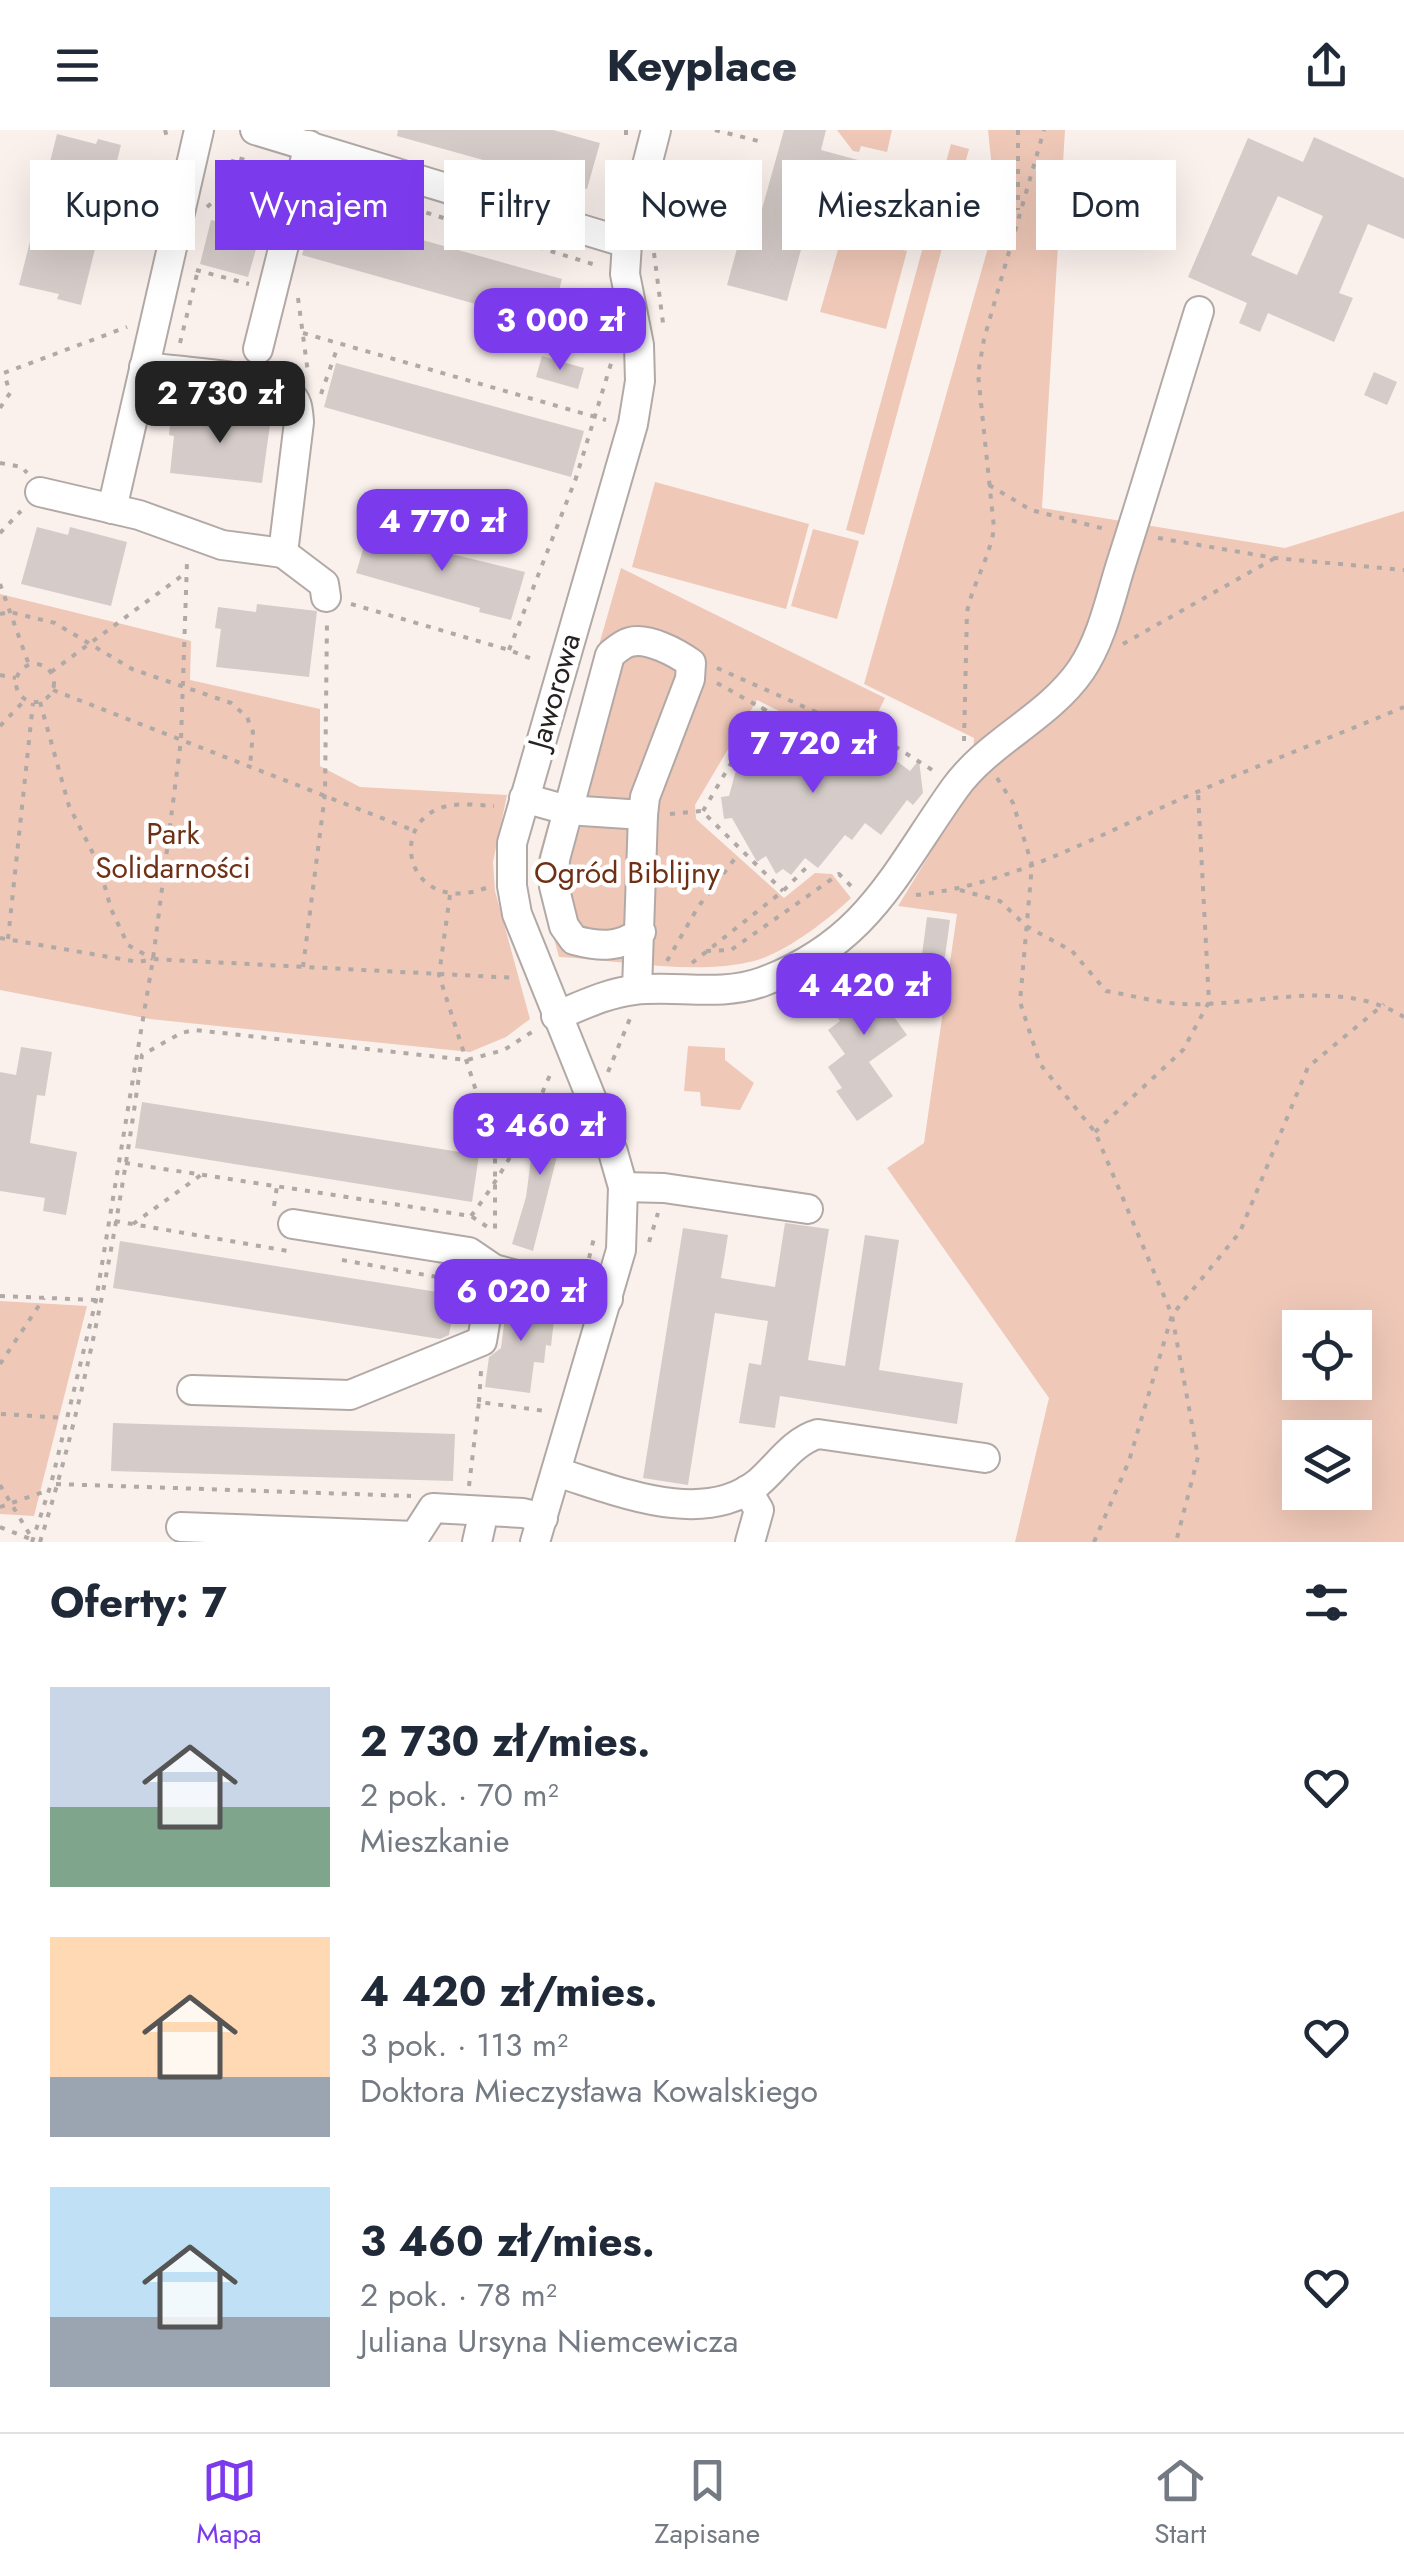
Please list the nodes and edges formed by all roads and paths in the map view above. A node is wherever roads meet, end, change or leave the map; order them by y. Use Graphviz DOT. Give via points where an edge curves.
graph roads {
  1 [pos="165,130"];
  2 [pos="199,130"];
  3 [pos="656,130"];
  4 [pos="715,130"];
  5 [pos="1018,130"];
  6 [pos="1044,130"];
  7 [pos="267,132"];
  8 [pos="762,142"];
  9 [pos="309,146"];
  10 [pos="170,151"];
  11 [pos="306,160"];
  12 [pos="652,160"];
  13 [pos="215,200"];
  14 [pos="202,211"];
  15 [pos="424,213"];
  16 [pos="1018,218"];
  17 [pos="605,233"];
  18 [pos="291,250"];
  19 [pos="637,250"];
  20 [pos="642,250"];
  21 [pos="186,267"];
  22 [pos="602,268"];
  23 [pos="198,270"];
  24 [pos="285,294"];
  25 [pos="1199,311"];
  26 [pos="132,326"];
  27 [pos="664,326"];
  28 [pos="303,333"];
  29 [pos="338,345"];
  30 [pos="258,349"];
  31 [pos="615,350"];
  32 [pos="144,367"];
  33 [pos="173,371"];
  34 [pos="2,374"];
  35 [pos="309,384"];
  36 [pos="0,408"];
  37 [pos="593,417"];
  38 [pos="299,422"];
  39 [pos="618,422"];
  40 [pos="989,485"];
  41 [pos="40,492"];
  42 [pos="112,509"];
  43 [pos="1132,528"];
  44 [pos="0,532"];
  45 [pos="188,533"];
  46 [pos="283,552"];
  47 [pos="1275,558"];
  48 [pos="1404,570"];
  49 [pos="186,572"];
  50 [pos="0,584"];
  51 [pos="326,596"];
  52 [pos="10,612"];
  53 [pos="0,614"];
  54 [pos="92,644"];
  55 [pos="509,650"];
  56 [pos="691,663"];
  57 [pos="546,664"];
  58 [pos="29,665"];
  59 [pos="1084,666"];
  60 [pos="50,672"];
  61 [pos="0,675"];
  62 [pos="16,678"];
  63 [pos="184,689"];
  64 [pos="53,690"];
  65 [pos="25,700"];
  66 [pos="33,702"];
  67 [pos="40,702"];
  68 [pos="764,707"];
  69 [pos="1404,708"];
  70 [pos="792,725"];
  71 [pos="0,726"];
  72 [pos="181,740"];
  73 [pos="250,766"];
  74 [pos="964,770"];
  75 [pos="1198,792"];
  76 [pos="326,794"];
  77 [pos="514,803"];
  78 [pos="567,810"];
  79 [pos="702,811"];
  80 [pos="649,815"];
  81 [pos="415,831"];
  82 [pos="736,856"];
  83 [pos="1032,865"];
  84 [pos="806,868"];
  85 [pos="839,874"];
  86 [pos="497,886"];
  87 [pos="960,890"];
  88 [pos="783,891"];
  89 [pos="450,895"];
  90 [pos="882,898"];
  91 [pos="1026,926"];
  92 [pos="641,932"];
  93 [pos="0,938"];
  94 [pos="8,940"];
  95 [pos="706,951"];
  96 [pos="153,959"];
  97 [pos="691,963"];
  98 [pos="303,966"];
  99 [pos="439,975"];
  100 [pos="522,978"];
  101 [pos="638,982"];
  102 [pos="1208,1002"];
  103 [pos="1384,1004"];
  104 [pos="556,1016"];
  105 [pos="1404,1017"];
  106 [pos="466,1060"];
  107 [pos="556,1061"];
  108 [pos="603,1085"];
  109 [pos="1095,1132"];
  110 [pos="124,1162"];
  111 [pos="202,1174"];
  112 [pos="496,1184"];
  113 [pos="623,1187"];
  114 [pos="664,1188"];
  115 [pos="808,1210"];
  116 [pos="471,1216"];
  117 [pos="133,1224"];
  118 [pos="292,1224"];
  119 [pos="495,1231"];
  120 [pos="594,1237"];
  121 [pos="645,1256"];
  122 [pos="494,1269"];
  123 [pos="0,1296"];
  124 [pos="595,1296"];
  125 [pos="44,1298"];
  126 [pos="96,1300"];
  127 [pos="1172,1315"];
  128 [pos="0,1364"];
  129 [pos="192,1390"];
  130 [pos="0,1412"];
  131 [pos="558,1413"];
  132 [pos="68,1418"];
  133 [pos="986,1458"];
  134 [pos="556,1472"];
  135 [pos="0,1484"];
  136 [pos="58,1484"];
  137 [pos="50,1487"];
  138 [pos="748,1490"];
  139 [pos="409,1496"];
  140 [pos="12,1503"];
  141 [pos="476,1504"];
  142 [pos="0,1507"];
  143 [pos="181,1526"];
  144 [pos="0,1527"];
  145 [pos="539,1530"];
  146 [pos="35,1541"];
  147 [pos="478,1542"];
  148 [pos="750,1542"];
  149 [pos="1094,1542"];
  150 [pos="1176,1542"];
  1 -- 10 [label="path"];
  2 -- 32 [label="street"];
  3 -- 12 [label="street, Jaworowa"];
  4 -- 8 [label="path"];
  5 -- 16 [label="path"];
  6 -- 16 [label="path"];
  7 -- 9 [label="street"];
  9 -- 11 [label="street"];
  9 -- 17 [label="street"];
  13 -- 14 [label="path"];
  15 -- 22 [label="path"];
  16 -- 40 [label="path" via="978,374"];
  18 -- 24 [label="street"];
  19 -- 77 [label="street, Jaworowa" via="625,274 640,345 633,424"];
  20 -- 27 [label="path"];
  21 -- 23 [label="path"];
  23 -- 24 [label="path"];
  23 -- 33 [label="path"];
  24 -- 28 [label="path"];
  24 -- 30 [label="street"];
  25 -- 43 [label="street"];
  26 -- 34 [label="path"];
  28 -- 29 [label="path"];
  28 -- 35 [label="path"];
  29 -- 37 [label="path"];
  29 -- 38 [label="path" via="313,417"];
  31 -- 37 [label="path"];
  32 -- 33 [label="street"];
  32 -- 42 [label="street"];
  33 -- 38 [label="street" via="285,390"];
  34 -- 36 [label="path" via="10,393"];
  37 -- 39 [label="path"];
  37 -- 55 [label="path"];
  38 -- 46 [label="street"];
  40 -- 43 [label="path" via="1031,510 1079,526"];
  40 -- 74 [label="path" via="992,544 966,612"];
  41 -- 42 [label="street"];
  41 -- 44 [label="path"];
  42 -- 45 [label="street"];
  43 -- 47 [label="path"];
  43 -- 59 [label="street"];
  45 -- 46 [label="street" via="222,545"];
  45 -- 49 [label="path"];
  46 -- 51 [label="street" via="324,584"];
  47 -- 48 [label="path"];
  47 -- 59 [label="path"];
  49 -- 54 [label="path"];
  49 -- 63 [label="path"];
  50 -- 52 [label="path"];
  51 -- 55 [label="path"];
  51 -- 76 [label="path"];
  52 -- 53 [label="path"];
  52 -- 54 [label="path" via="55,622"];
  52 -- 58 [label="path"];
  54 -- 60 [label="path"];
  54 -- 63 [label="path" via="132,670"];
  55 -- 57 [label="path"];
  56 -- 68 [label="path"];
  56 -- 74 [label="path" via="722,669"];
  56 -- 78 [label="street" via="637,640 610,655"];
  56 -- 80 [label="street" via="645,797"];
  58 -- 60 [label="path"];
  58 -- 62 [label="path"];
  59 -- 74 [label="street" via="1055,701"];
  60 -- 64 [label="path"];
  61 -- 62 [label="path"];
  62 -- 65 [label="path"];
  63 -- 72 [label="path"];
  63 -- 73 [label="path" via="231,703 247,718 254,732"];
  64 -- 67 [label="path"];
  64 -- 72 [label="path"];
  65 -- 66 [label="path"];
  65 -- 71 [label="path"];
  66 -- 67 [label="path"];
  66 -- 94 [label="path"];
  67 -- 96 [label="path" via="69,806 99,865 111,909 128,946"];
  68 -- 70 [label="path"];
  68 -- 79 [label="path"];
  69 -- 75 [label="path"];
  72 -- 73 [label="path"];
  72 -- 96 [label="path"];
  73 -- 76 [label="path"];
  74 -- 83 [label="path" via="1014,803"];
  74 -- 90 [label="street"];
  75 -- 83 [label="path"];
  75 -- 102 [label="path"];
  76 -- 81 [label="path"];
  76 -- 98 [label="path"];
  77 -- 78 [label="street"];
  77 -- 81 [label="path" via="438,809"];
  77 -- 104 [label="street, Jaworowa" via="517,914"];
  78 -- 80 [label="street"];
  78 -- 92 [label="street" via="554,886 564,926 574,940 592,945 614,946"];
  79 -- 80 [label="path"];
  79 -- 88 [label="path"];
  80 -- 92 [label="street"];
  81 -- 89 [label="path" via="413,865 432,888"];
  82 -- 101 [label="path" via="659,975"];
  83 -- 87 [label="path"];
  83 -- 91 [label="path"];
  84 -- 88 [label="path"];
  85 -- 95 [label="path" via="732,950"];
  86 -- 89 [label="path"];
  87 -- 90 [label="path"];
  87 -- 91 [label="path" via="1000,901"];
  88 -- 95 [label="path"];
  89 -- 99 [label="path"];
  90 -- 101 [label="street" via="831,946 762,982 718,990"];
  91 -- 102 [label="path" via="1072,950 1106,991"];
  91 -- 109 [label="path" via="1020,1002 1040,1064"];
  92 -- 101 [label="street"];
  93 -- 94 [label="path"];
  94 -- 96 [label="path"];
  95 -- 97 [label="path"];
  96 -- 98 [label="path"];
  96 -- 110 [label="path"];
  98 -- 99 [label="path"];
  99 -- 100 [label="path"];
  99 -- 106 [label="path"];
  101 -- 104 [label="street"];
  101 -- 108 [label="path"];
  102 -- 103 [label="path" via="1334,995"];
  102 -- 109 [label="path" via="1183,1050"];
  103 -- 105 [label="path"];
  103 -- 127 [label="path" via="1308,1067 1240,1232"];
  104 -- 106 [label="path" via="504,1050"];
  104 -- 113 [label="street, Jaworowa"];
  106 -- 110 [label="path" via="187,1031 142,1055"];
  106 -- 112 [label="path" via="496,1150"];
  107 -- 112 [label="path"];
  109 -- 127 [label="path"];
  110 -- 111 [label="path"];
  110 -- 126 [label="path"];
  110 -- 136 [label="path" via="103,1302"];
  111 -- 116 [label="path"];
  111 -- 117 [label="path"];
  112 -- 116 [label="path"];
  112 -- 119 [label="path"];
  113 -- 114 [label="street"];
  113 -- 124 [label="street, Jaworowa" via="621,1250"];
  114 -- 115 [label="street"];
  114 -- 121 [label="path"];
  116 -- 119 [label="path"];
  118 -- 122 [label="street" via="469,1252"];
  119 -- 122 [label="path"];
  120 -- 124 [label="path"];
  122 -- 124 [label="street"];
  122 -- 129 [label="street" via="482,1341 350,1394"];
  123 -- 125 [label="path"];
  124 -- 134 [label="street, Jaworowa"];
  125 -- 126 [label="path"];
  125 -- 128 [label="path"];
  126 -- 132 [label="path"];
  127 -- 149 [label="path" via="1129,1461"];
  127 -- 150 [label="path" via="1198,1457"];
  130 -- 132 [label="path"];
  131 -- 141 [label="path" via="480,1402"];
  132 -- 137 [label="path"];
  133 -- 138 [label="street" via="818,1434"];
  134 -- 138 [label="street" via="671,1502 710,1502"];
  134 -- 145 [label="street, Jaworowa"];
  135 -- 140 [label="path"];
  136 -- 137 [label="path"];
  136 -- 139 [label="path"];
  136 -- 146 [label="path"];
  137 -- 140 [label="path"];
  137 -- 146 [label="path"];
  138 -- 148 [label="street" via="760,1510"];
  140 -- 142 [label="path"];
  140 -- 146 [label="path"];
  141 -- 143 [label="street" via="433,1508 415,1536"];
  141 -- 145 [label="street" via="523,1513"];
  141 -- 147 [label="street"];
  144 -- 146 [label="path"];
}
